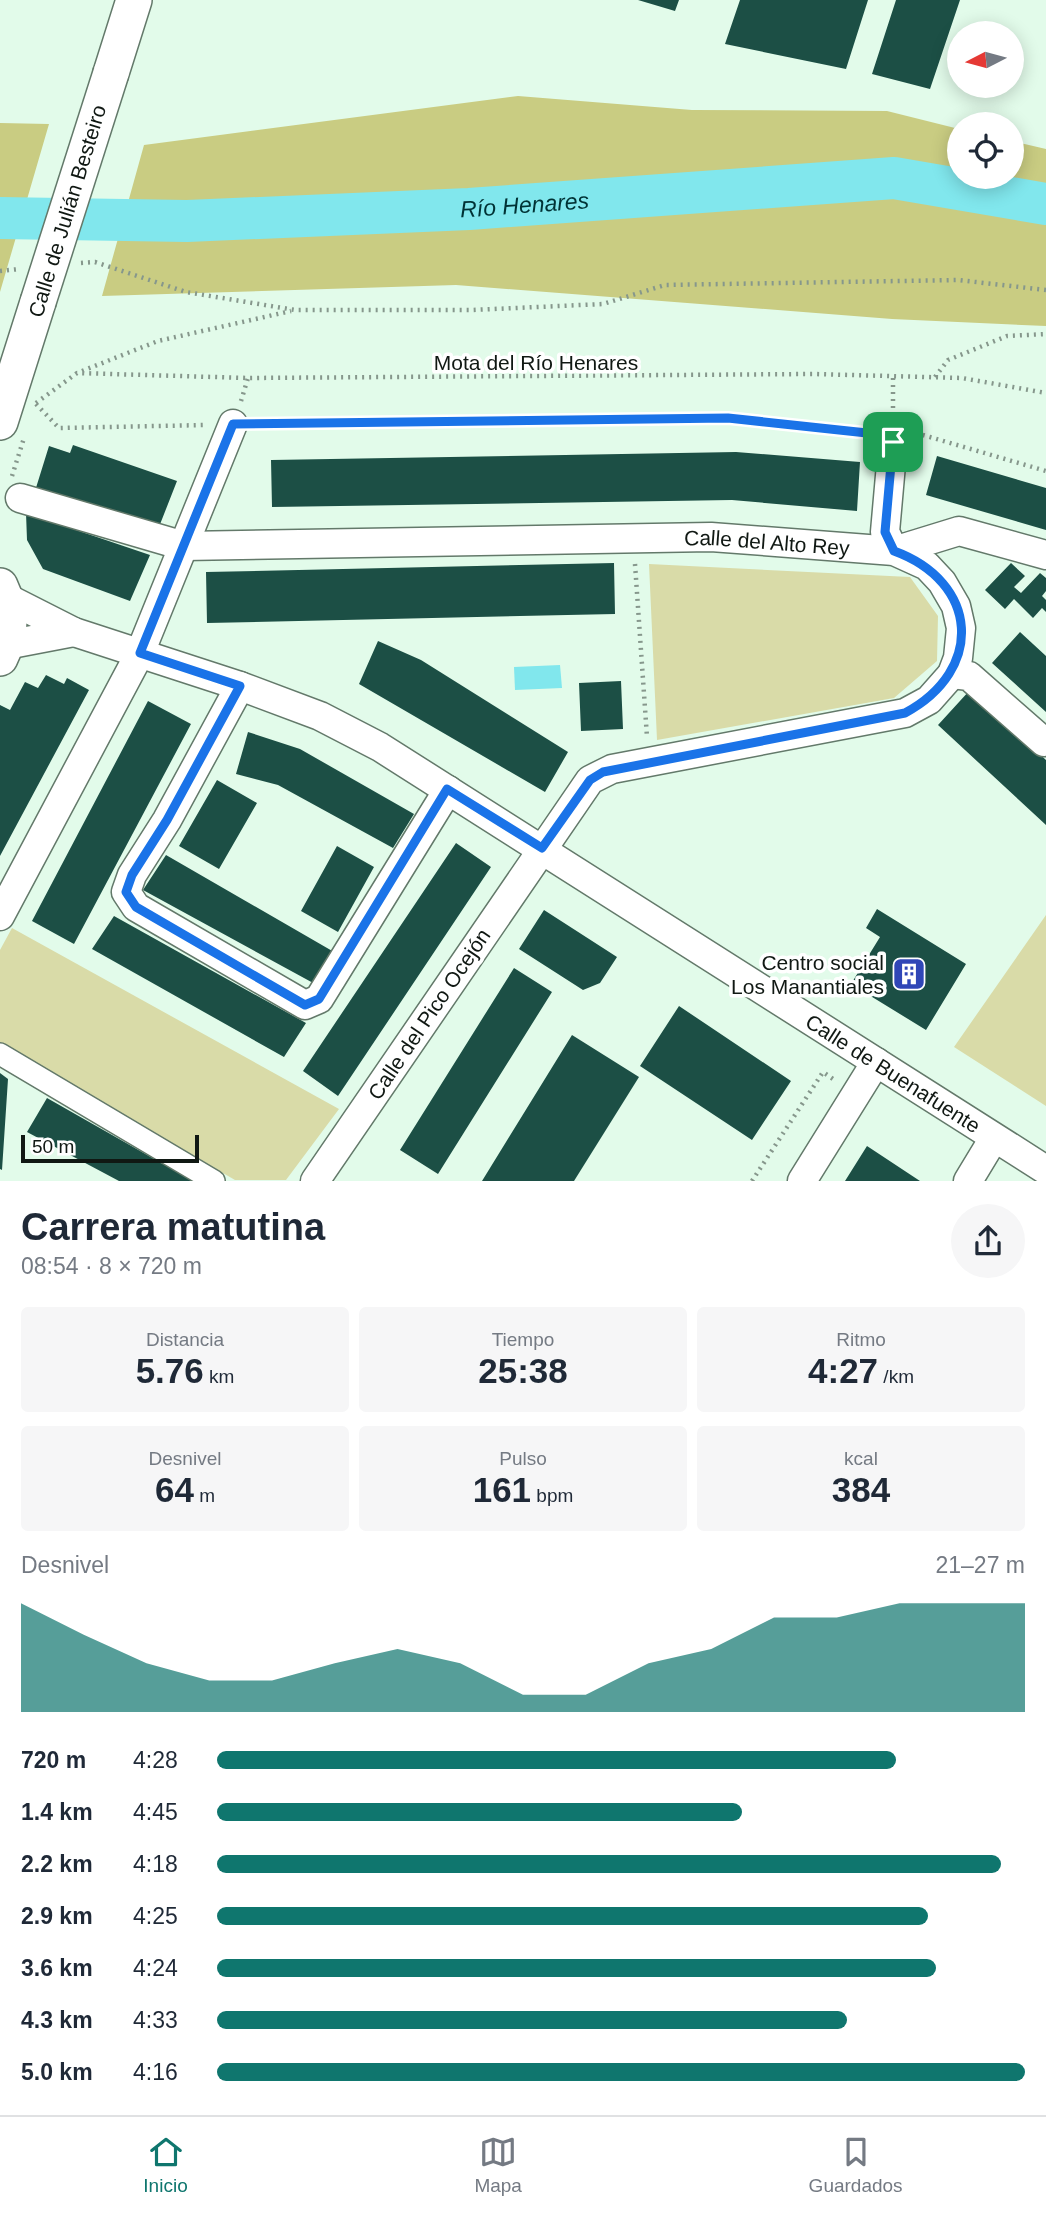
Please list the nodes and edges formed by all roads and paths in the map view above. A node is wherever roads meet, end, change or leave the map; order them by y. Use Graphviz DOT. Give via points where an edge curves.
graph roads {
  1 [pos="134,0"];
  2 [pos="68,265"];
  3 [pos="27,269"];
  4 [pos="0,271"];
  5 [pos="1046,290"];
  6 [pos="295,310"];
  7 [pos="1046,334"];
  8 [pos="78,373"];
  9 [pos="935,377"];
  10 [pos="893,378"];
  11 [pos="1046,393"];
  12 [pos="35,404"];
  13 [pos="20,423"];
  14 [pos="233,424"];
  15 [pos="893,442"];
  16 [pos="1046,471"];
  17 [pos="16,488"];
  18 [pos="633,539"];
  19 [pos="184,546"];
  20 [pos="894,551"];
  21 [pos="1046,555"];
  22 [pos="3,592"];
  23 [pos="75,632"];
  24 [pos="3,652"];
  25 [pos="140,653"];
  26 [pos="952,674"];
  27 [pos="240,686"];
  28 [pos="1045,742"];
  29 [pos="649,762"];
  30 [pos="447,789"];
  31 [pos="542,848"];
  32 [pos="0,916"];
  33 [pos="0,1054"];
  34 [pos="876,1062"];
  35 [pos="856,1094"];
  36 [pos="994,1138"];
  37 [pos="1046,1170"];
  38 [pos="214,1181"];
  39 [pos="315,1181"];
  40 [pos="752,1181"];
  41 [pos="802,1181"];
  42 [pos="968,1181"];
  1 -- 13 [label="street, Calle de Julián Besteiro, bridge" via="38,302"];
  2 -- 6 [label="path" via="94,262 186,292"];
  3 -- 4 [label="path"];
  5 -- 6 [label="path" via="958,280 665,285 603,304"];
  6 -- 8 [label="path" via="158,341"];
  7 -- 9 [label="path" via="1007,337 972,350 948,360"];
  8 -- 10 [label="path, Mota del Río Henares" via="248,378 813,374"];
  8 -- 12 [label="path"];
  9 -- 10 [label="path, Mota del Río Henares"];
  9 -- 11 [label="path, Mota del Río Henares"];
  10 -- 15 [label="path"];
  12 -- 13 [label="path"];
  12 -- 14 [label="path" via="59,428"];
  13 -- 17 [label="path"];
  14 -- 15 [label="path" via="728,418 867,433"];
  14 -- 19 [label="street"];
  15 -- 16 [label="path" via="910,431"];
  15 -- 20 [label="street" via="885,532"];
  17 -- 19 [label="street, Calle del Alto Rey"];
  18 -- 19 [label="street, Calle del Alto Rey"];
  18 -- 20 [label="street, Calle del Alto Rey" via="749,538"];
  18 -- 29 [label="path"];
  19 -- 25 [label="street"];
  20 -- 21 [label="street" via="959,531"];
  20 -- 26 [label="street, Calle del Alto Rey" via="927,566 956,606 962,636"];
  22 -- 23 [label="street, Calle de Buenafuente"];
  22 -- 24 [label="street" via="10,621"];
  23 -- 24 [label="street, Calle de Buenafuente"];
  23 -- 25 [label="street, Calle de Buenafuente"];
  25 -- 27 [label="street, Calle de Buenafuente"];
  25 -- 32 [label="street"];
  26 -- 28 [label="street" via="969,676"];
  26 -- 29 [label="street, Calle del Alto Rey" via="929,700 905,713"];
  27 -- 30 [label="street, Calle de Buenafuente" via="320,716"];
  27 -- 30 [label="street" via="126,892 136,907 305,1005 319,999"];
  29 -- 31 [label="street, Calle del Alto Rey" via="597,774"];
  30 -- 31 [label="street, Calle de Buenafuente"];
  31 -- 34 [label="street, Calle de Buenafuente"];
  31 -- 39 [label="street, Calle del Pico Ocejón"];
  33 -- 38 [label="street"];
  34 -- 35 [label="street"];
  34 -- 36 [label="street, Calle de Buenafuente"];
  35 -- 40 [label="path" via="823,1072"];
  35 -- 41 [label="street"];
  36 -- 37 [label="street, Calle de Buenafuente"];
  36 -- 42 [label="street"];
}
